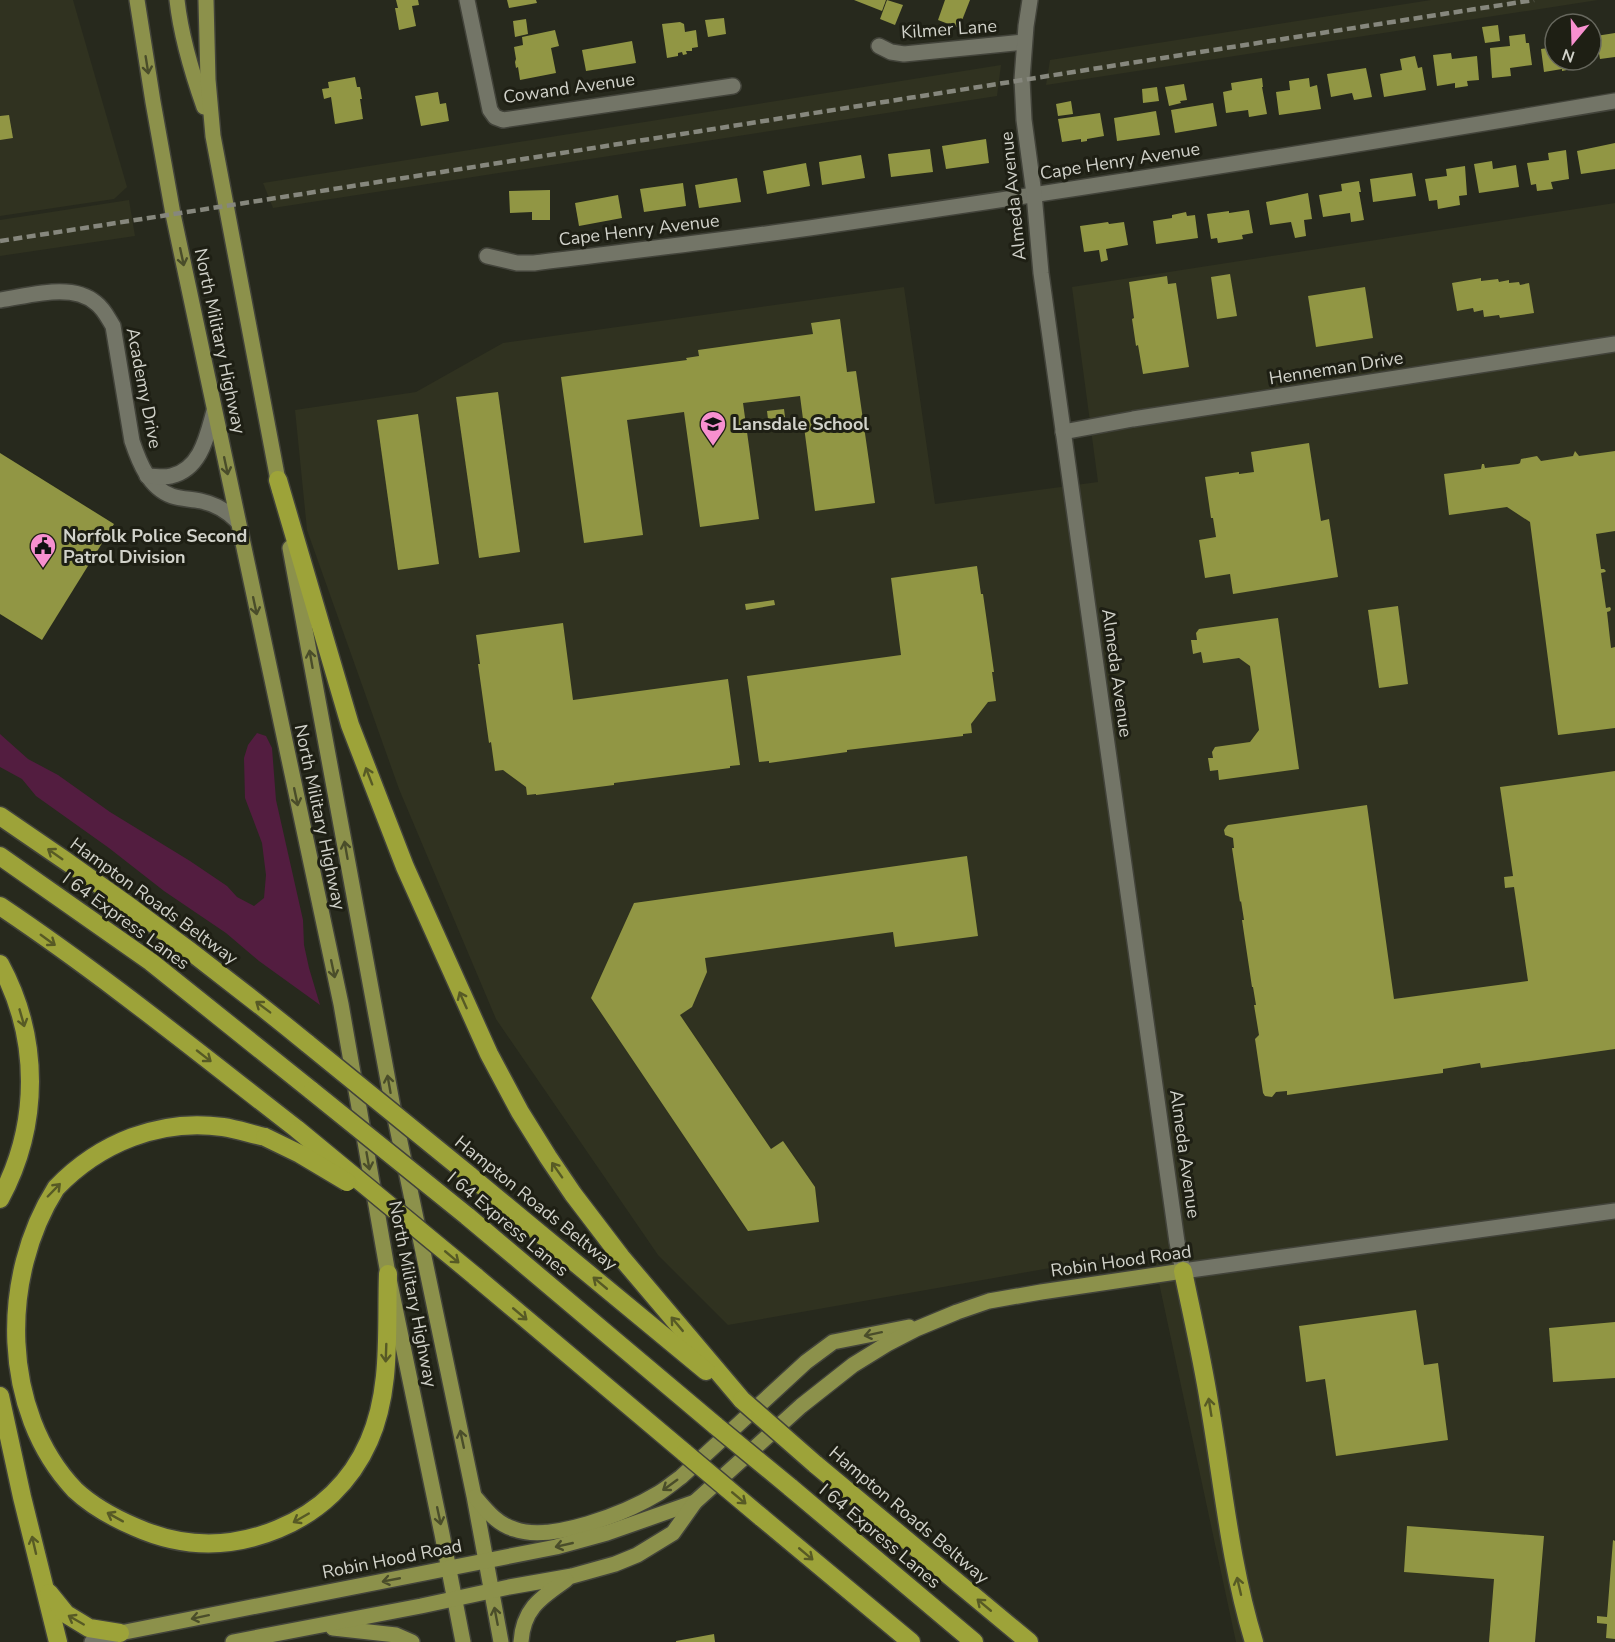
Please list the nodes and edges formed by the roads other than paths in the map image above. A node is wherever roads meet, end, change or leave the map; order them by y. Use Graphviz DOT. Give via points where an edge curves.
graph roads {
  1 [pos="177,0"];
  2 [pos="206,0"];
  3 [pos="467,0"];
  4 [pos="1030,0"];
  5 [pos="136,2"];
  6 [pos="1024,42"];
  7 [pos="879,46"];
  8 [pos="1022,79"];
  9 [pos="733,86"];
  10 [pos="1615,101"];
  11 [pos="213,136"];
  12 [pos="1034,194"];
  13 [pos="486,256"];
  14 [pos="0,300"];
  15 [pos="1615,344"];
  16 [pos="214,411"];
  17 [pos="1063,432"];
  18 [pos="147,476"];
  19 [pos="278,480"];
  20 [pos="237,521"];
  21 [pos="0,816"];
  22 [pos="0,856"];
  23 [pos="0,906"];
  24 [pos="0,964"];
  25 [pos="0,1199"];
  26 [pos="1615,1211"];
  27 [pos="397,1212"];
  28 [pos="1183,1271"];
  29 [pos="388,1274"];
  30 [pos="930,1322"];
  31 [pos="0,1329"];
  32 [pos="0,1396"];
  33 [pos="742,1400"];
  34 [pos="474,1496"];
  35 [pos="695,1502"];
  36 [pos="486,1561"];
  37 [pos="449,1568"];
  38 [pos="572,1576"];
  39 [pos="44,1587"];
  40 [pos="491,1591"];
  41 [pos="454,1599"];
  42 [pos="313,1626"];
  43 [pos="120,1633"];
  44 [pos="58,1642"];
  45 [pos="92,1642"];
  46 [pos="233,1642"];
  47 [pos="412,1642"];
  48 [pos="463,1642"];
  49 [pos="501,1642"];
  50 [pos="521,1642"];
  51 [pos="910,1642"];
  52 [pos="974,1642"];
  53 [pos="1029,1642"];
  54 [pos="1254,1642"];
  1 -- 11 [label="main road" via="190,66"];
  2 -- 11 [label="main road, North Military Highway"];
  3 -- 9 [label="street, Cowand Avenue" via="490,110 503,120"];
  4 -- 6 [label="street, Kilmer Lane"];
  5 -- 16 [label="main road, North Military Highway, one-way" via="171,203"];
  6 -- 7 [label="street, Kilmer Lane" via="904,54"];
  6 -- 8 [label="street, Kilmer Lane"];
  8 -- 12 [label="street, Almeda Avenue"];
  10 -- 12 [label="street, Cape Henry Avenue"];
  11 -- 19 [label="main road, North Military Highway"];
  12 -- 13 [label="street, Cape Henry Avenue" via="534,263"];
  12 -- 17 [label="street, Almeda Avenue"];
  14 -- 18 [label="street, Academy Drive" via="70,292 96,302 104,311 113,326 132,441"];
  15 -- 17 [label="street, Henneman Drive"];
  16 -- 18 [label="street, Academy Drive" via="194,463 169,477"];
  16 -- 20 [label="main road, North Military Highway, one-way"];
  17 -- 28 [label="street, Almeda Avenue"];
  18 -- 20 [label="street, Academy Drive" via="161,491 217,506"];
  33 -- 19 [label="highway, one-way" via="573,1194 520,1112 489,1054 405,867 350,725"];
  34 -- 19 [label="main road, North Military Highway, one-way" via="394,1113"];
  20 -- 29 [label="main road, North Military Highway, one-way" via="340,1004"];
  33 -- 21 [label="highway, Hampton Roads Beltway, one-way, bridge" via="272,1014 118,898"];
  22 -- 52 [label="highway, I 64 Express Lanes, bridge" via="151,962 467,1216"];
  23 -- 27 [label="highway, one-way, bridge" via="149,1013"];
  24 -- 25 [label="highway, one-way" via="24,1024 31,1088 21,1151"];
  26 -- 28 [label="street, Robin Hood Road"];
  31 -- 27 [label="highway, one-way, bridge" via="5,1275 25,1228 44,1201 84,1162 127,1138 153,1130 197,1125 265,1137"];
  27 -- 51 [label="highway, one-way, bridge"];
  28 -- 30 [label="main road, Robin Hood Road" via="1010,1297"];
  54 -- 28 [label="highway, one-way" via="1233,1560 1209,1401"];
  29 -- 31 [label="highway, one-way" via="383,1394 369,1441 357,1463 342,1485 307,1515 264,1535 237,1542 210,1544 156,1537 123,1522 76,1491 37,1446 15,1404"];
  29 -- 37 [label="main road, North Military Highway, one-way"];
  30 -- 34 [label="main road, one-way" via="833,1342 681,1477 660,1493 627,1509 572,1528 526,1533 498,1521"];
  30 -- 35 [label="main road, Robin Hood Road" via="887,1344 827,1384"];
  39 -- 32 [label="highway, one-way"];
  53 -- 33 [label="highway, Hampton Roads Beltway, one-way, bridge"];
  34 -- 36 [label="main road, North Military Highway"];
  35 -- 36 [label="main road, Robin Hood Road, one-way" via="578,1542"];
  35 -- 38 [label="main road, Robin Hood Road" via="673,1533 655,1545 615,1564"];
  36 -- 37 [label="main road, Robin Hood Road"];
  36 -- 40 [label="main road, North Military Highway"];
  37 -- 41 [label="main road, North Military Highway"];
  37 -- 43 [label="main road, Robin Hood Road, one-way"];
  38 -- 40 [label="main road, Robin Hood Road"];
  38 -- 50 [label="main road" via="534,1605 524,1623"];
  43 -- 39 [label="highway, one-way" via="89,1628 66,1614"];
  39 -- 44 [label="highway"];
  40 -- 41 [label="main road, Robin Hood Road"];
  49 -- 40 [label="main road, North Military Highway, one-way"];
  41 -- 42 [label="main road, Robin Hood Road"];
  41 -- 48 [label="main road, North Military Highway"];
  42 -- 46 [label="main road, Robin Hood Road"];
  42 -- 47 [label="main road" via="396,1635"];
  43 -- 45 [label="street, Robin Hood Road"];
}
